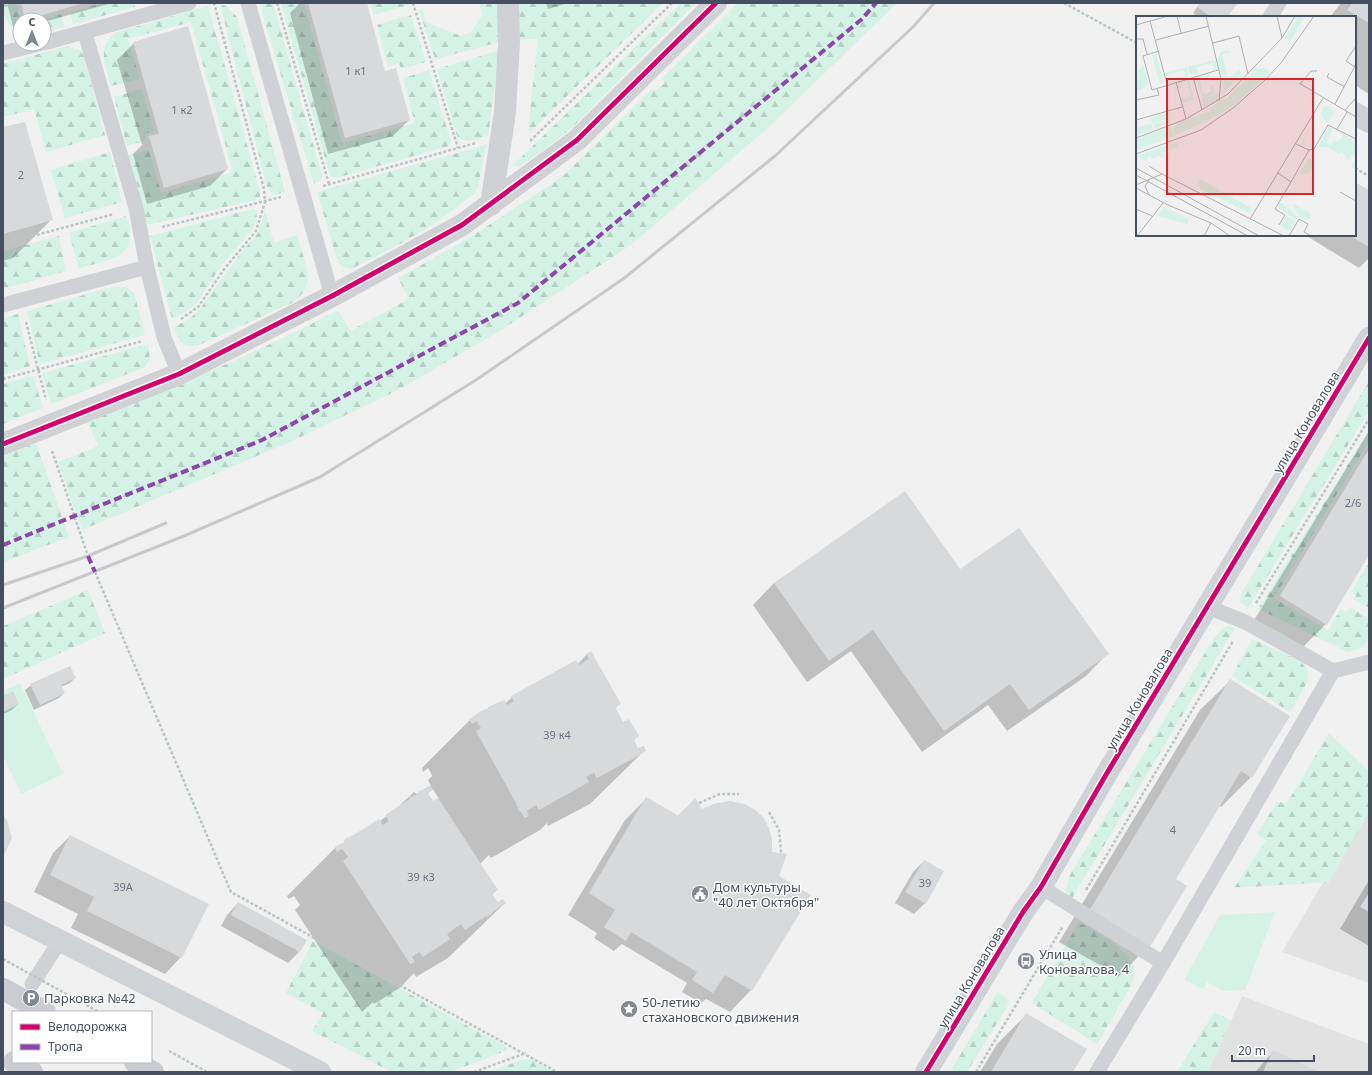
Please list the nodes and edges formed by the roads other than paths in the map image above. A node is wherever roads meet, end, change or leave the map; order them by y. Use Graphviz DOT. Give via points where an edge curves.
graph roads {
  1 [pos="189,3"];
  2 [pos="248,3"];
  3 [pos="508,3"];
  4 [pos="716,3"];
  5 [pos="1279,3"];
  6 [pos="1271,16"];
  7 [pos="85,33"];
  8 [pos="52,41"];
  9 [pos="1356,114"];
  10 [pos="1369,122"];
  11 [pos="491,205"];
  12 [pos="147,267"];
  13 [pos="332,296"];
  14 [pos="3,305"];
  15 [pos="1369,338"];
  16 [pos="179,374"];
  17 [pos="3,444"];
  18 [pos="1208,607"];
  19 [pos="1369,662"];
  20 [pos="1333,671"];
  21 [pos="1041,887"];
  22 [pos="3,912"];
  23 [pos="60,941"];
  24 [pos="1163,963"];
  25 [pos="32,984"];
  26 [pos="3,989"];
  27 [pos="43,1011"];
  28 [pos="3,1056"];
  29 [pos="12,1061"];
  30 [pos="15,1063"];
  31 [pos="137,1063"];
  32 [pos="32,1072"];
  33 [pos="154,1072"];
  34 [pos="320,1072"];
  35 [pos="926,1072"];
  36 [pos="1097,1072"];
  1 -- 7 [label="lane"];
  2 -- 13 [label="lane"];
  3 -- 11 [label="street" via="506,104"];
  4 -- 11 [label="street" via="577,140"];
  5 -- 6 [label="lane"];
  7 -- 8 [label="lane"];
  7 -- 12 [label="lane" via="136,208"];
  9 -- 10 [label="street"];
  11 -- 13 [label="street" via="462,225"];
  12 -- 14 [label="lane"];
  12 -- 16 [label="lane" via="164,337"];
  13 -- 16 [label="street"];
  15 -- 18 [label="street, улица Коновалова"];
  16 -- 17 [label="street"];
  18 -- 20 [label="lane" via="1245,622"];
  18 -- 21 [label="street, улица Коновалова"];
  19 -- 20 [label="lane"];
  20 -- 24 [label="lane"];
  21 -- 24 [label="lane"];
  21 -- 35 [label="street, улица Коновалова" via="1023,912"];
  22 -- 23 [label="street"];
  23 -- 25 [label="lane"];
  23 -- 34 [label="street"];
  24 -- 36 [label="lane"];
  26 -- 27 [label="main road"];
  28 -- 29 [label="main road"];
  30 -- 32 [label="main road"];
  31 -- 33 [label="main road"];
}
